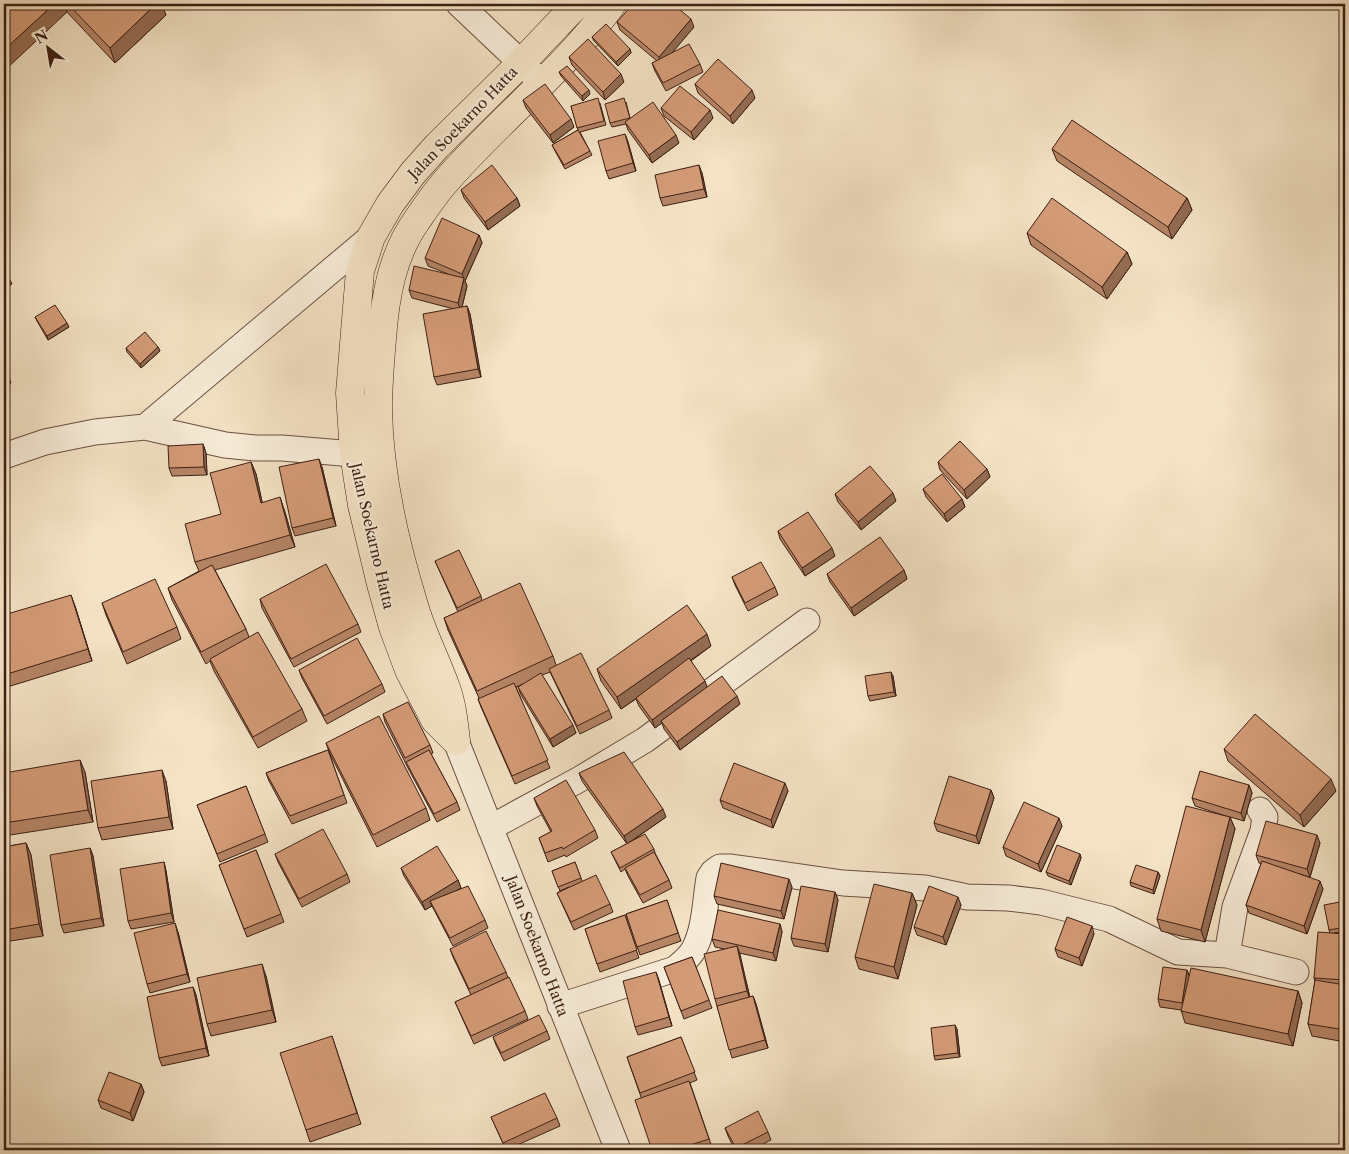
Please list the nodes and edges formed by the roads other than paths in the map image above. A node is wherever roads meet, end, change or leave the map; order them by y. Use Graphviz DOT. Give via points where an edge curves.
graph roads {
  1 [pos="459,4"];
  2 [pos="577,4"];
  3 [pos="612,4"];
  4 [pos="521,63"];
  5 [pos="542,82"];
  6 [pos="371,237"];
  7 [pos="144,427"];
  8 [pos="354,454"];
  9 [pos="4,456"];
  10 [pos="382,463"];
  11 [pos="807,621"];
  12 [pos="456,741"];
  13 [pos="1260,810"];
  14 [pos="490,828"];
  15 [pos="1227,955"];
  16 [pos="1296,972"];
  17 [pos="560,1006"];
  18 [pos="618,1150"];
  1 -- 4 [label="street"];
  2 -- 4 [label="main road, Jalan Soekarno Hatta"];
  3 -- 5 [label="main road, Jalan Soekarno Hatta" via="594,29"];
  4 -- 5 [label="street"];
  4 -- 6 [label="main road, Jalan Soekarno Hatta" via="413,173"];
  5 -- 10 [label="main road, Jalan Soekarno Hatta" via="445,181 399,252 390,278 383,321 378,410"];
  6 -- 7 [label="street"];
  6 -- 8 [label="main road, Jalan Soekarno Hatta" via="360,271 357,301 350,394"];
  7 -- 8 [label="street" via="225,445"];
  7 -- 9 [label="street" via="45,442"];
  8 -- 10 [label="street"];
  8 -- 12 [label="main road, Jalan Soekarno Hatta" via="362,505 393,627 422,699 435,720"];
  10 -- 12 [label="main road, Jalan Soekarno Hatta" via="401,561 413,605 446,689"];
  11 -- 14 [label="street" via="644,740"];
  12 -- 14 [label="street, Jalan Soekarno Hatta"];
  13 -- 15 [label="street" via="1265,817 1264,831 1235,907"];
  14 -- 17 [label="street, Jalan Soekarno Hatta"];
  15 -- 16 [label="street"];
  15 -- 17 [label="street" via="1178,952 1109,920 1042,902 967,896 925,888 843,884 720,867 709,878 700,932 694,950 685,961 675,969"];
  17 -- 18 [label="street, Jalan Soekarno Hatta"];
}
